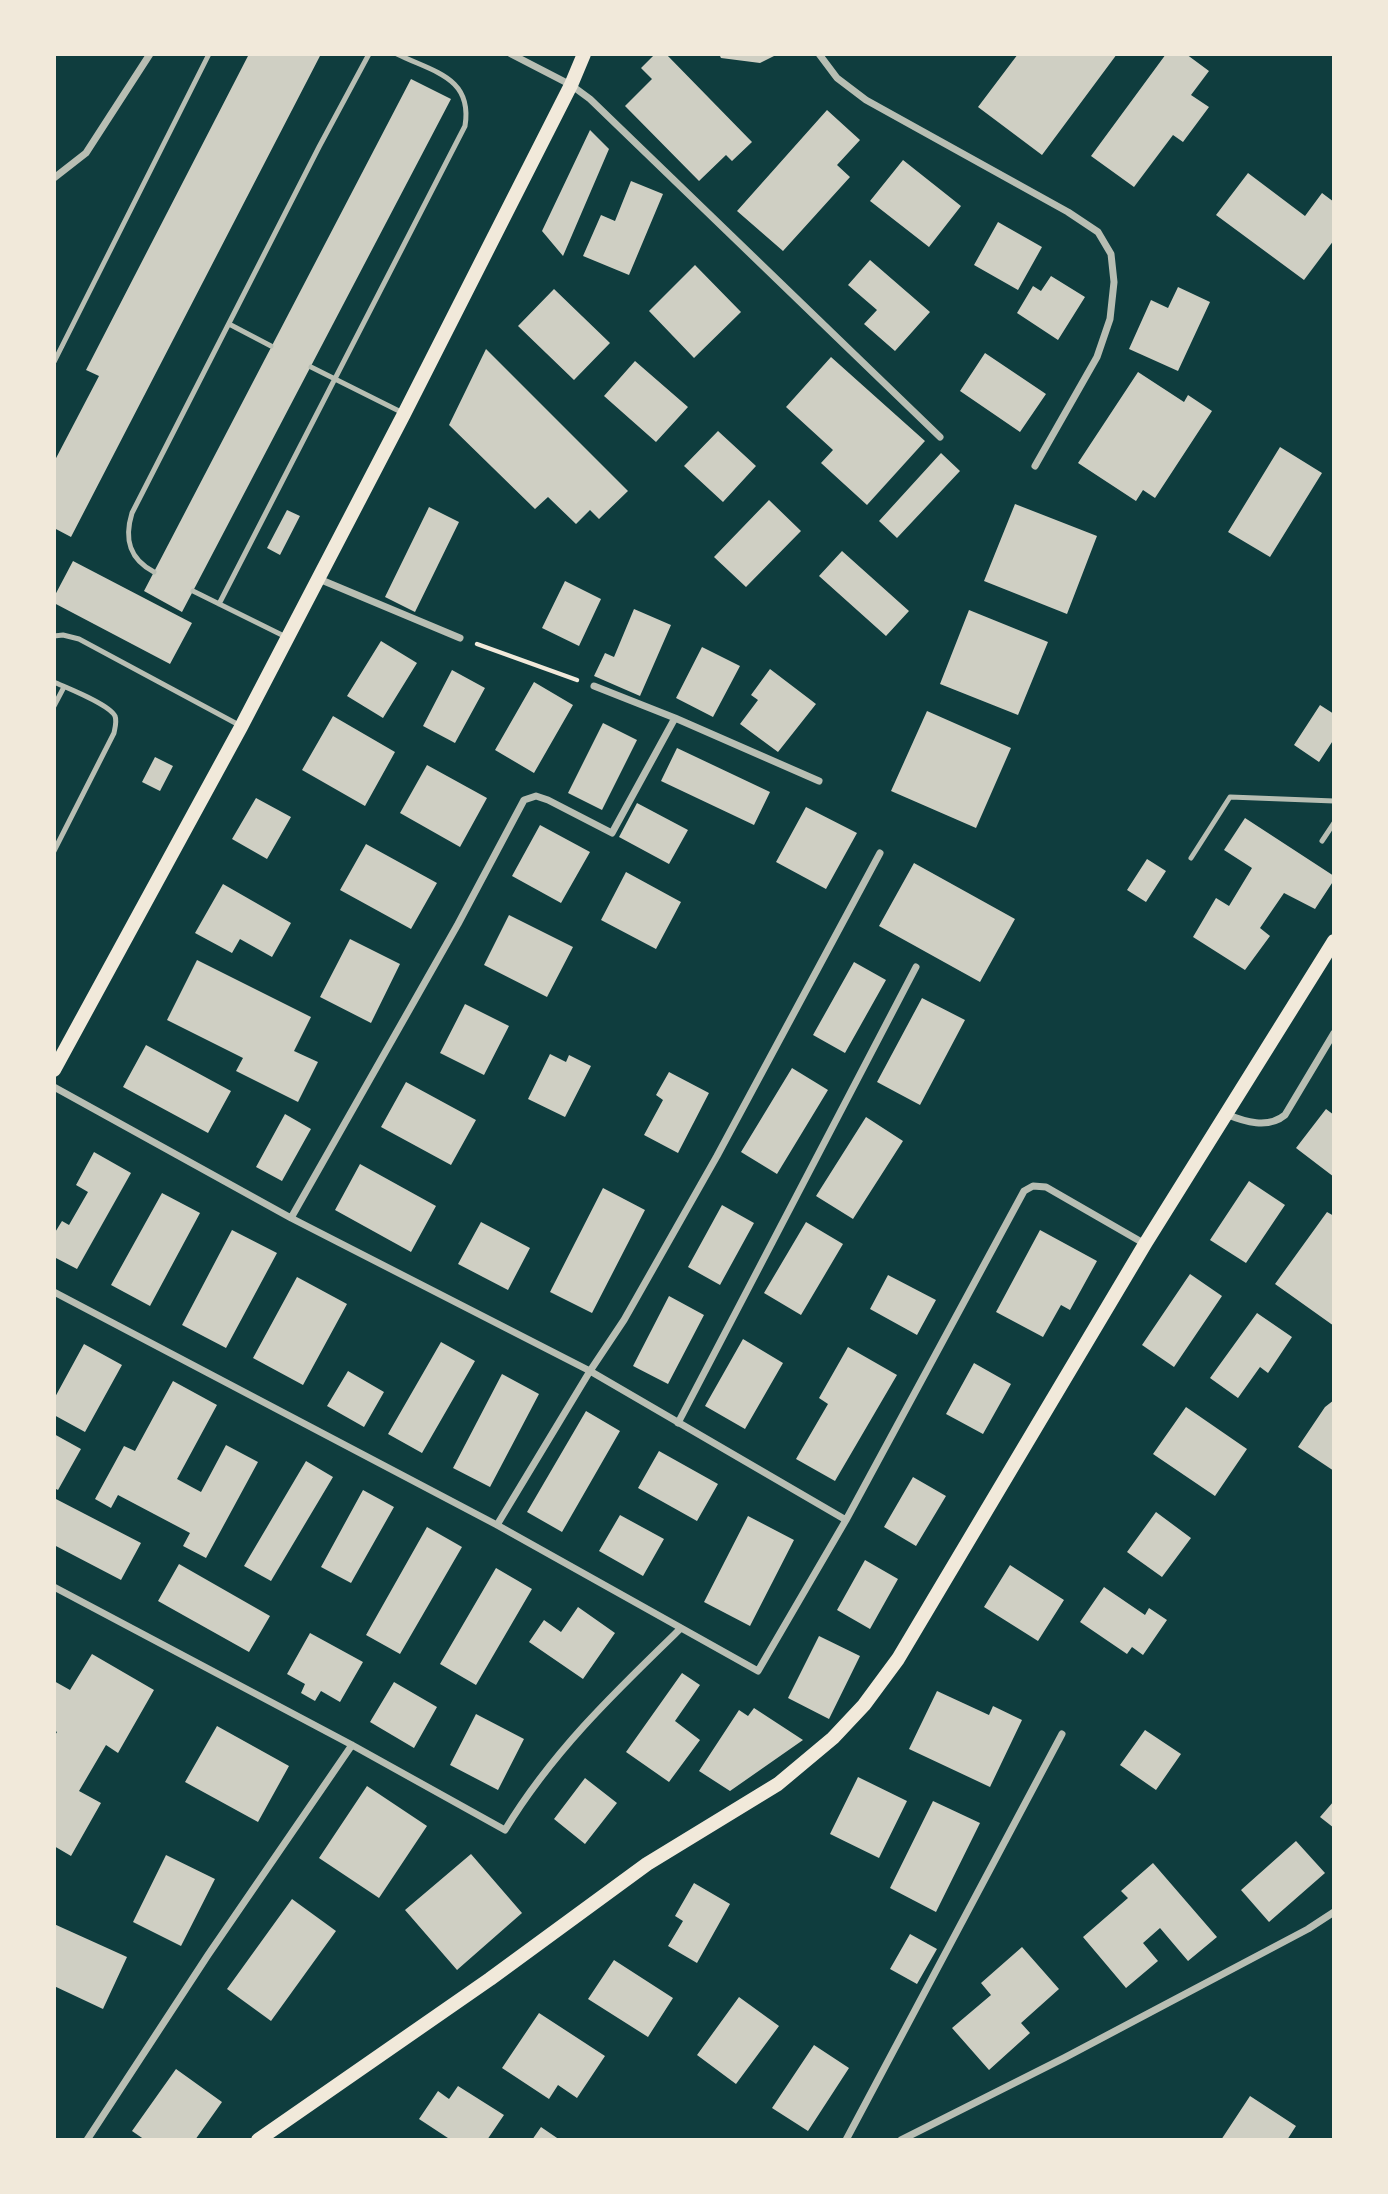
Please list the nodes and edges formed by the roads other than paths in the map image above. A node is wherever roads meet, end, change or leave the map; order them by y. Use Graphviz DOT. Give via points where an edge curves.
graph roads {
  1 [pos="150,54"];
  2 [pos="209,54"];
  3 [pos="369,54"];
  4 [pos="397,54"];
  5 [pos="511,54"];
  6 [pos="584,54"];
  7 [pos="819,54"];
  8 [pos="571,85"];
  9 [pos="54,178"];
  10 [pos="229,324"];
  11 [pos="271,346"];
  12 [pos="54,362"];
  13 [pos="311,367"];
  14 [pos="336,380"];
  15 [pos="404,414"];
  16 [pos="940,437"];
  17 [pos="1035,466"];
  18 [pos="154,572"];
  19 [pos="317,578"];
  20 [pos="193,590"];
  21 [pos="219,604"];
  22 [pos="54,636"];
  23 [pos="286,637"];
  24 [pos="460,638"];
  25 [pos="54,682"];
  26 [pos="594,686"];
  27 [pos="64,687"];
  28 [pos="54,706"];
  29 [pos="675,718"];
  30 [pos="242,727"];
  31 [pos="819,781"];
  32 [pos="1334,801"];
  33 [pos="1334,824"];
  34 [pos="1322,841"];
  35 [pos="54,851"];
  36 [pos="880,853"];
  37 [pos="1191,858"];
  38 [pos="1332,947"];
  39 [pos="916,967"];
  40 [pos="1334,1033"];
  41 [pos="54,1070"];
  42 [pos="54,1087"];
  43 [pos="1226,1114"];
  44 [pos="291,1219"];
  45 [pos="1145,1244"];
  46 [pos="54,1292"];
  47 [pos="590,1371"];
  48 [pos="678,1423"];
  49 [pos="846,1520"];
  50 [pos="497,1525"];
  51 [pos="54,1587"];
  52 [pos="680,1629"];
  53 [pos="1062,1734"];
  54 [pos="352,1745"];
  55 [pos="1334,1912"];
  56 [pos="87,2140"];
  57 [pos="258,2140"];
  58 [pos="846,2140"];
  59 [pos="901,2140"];
  1 -- 9 [label="street" via="86,153"];
  2 -- 12 [label="lane"];
  3 -- 10 [label="lane"];
  4 -- 14 [label="lane" via="460,89 467,101 465,126"];
  5 -- 8 [label="street"];
  6 -- 8 [label="main road"];
  7 -- 17 [label="street" via="836,78 866,100 1054,204 1105,241 1114,282 1105,336"];
  8 -- 15 [label="main road"];
  8 -- 16 [label="street"];
  10 -- 11 [label="lane"];
  10 -- 18 [label="lane" via="132,513 128,545"];
  13 -- 14 [label="lane"];
  14 -- 15 [label="lane"];
  14 -- 21 [label="lane"];
  15 -- 19 [label="main road"];
  19 -- 23 [label="main road"];
  19 -- 24 [label="street"];
  20 -- 21 [label="lane"];
  21 -- 23 [label="lane"];
  22 -- 30 [label="lane" via="79,639"];
  23 -- 30 [label="main road"];
  25 -- 27 [label="lane"];
  26 -- 29 [label="street"];
  27 -- 28 [label="lane"];
  27 -- 35 [label="lane" via="111,711 116,724"];
  29 -- 31 [label="street"];
  29 -- 44 [label="street" via="612,833 548,800 536,796 524,800"];
  30 -- 41 [label="main road"];
  32 -- 37 [label="lane" via="1230,797"];
  33 -- 34 [label="lane"];
  36 -- 47 [label="street" via="717,1156"];
  38 -- 43 [label="main road"];
  39 -- 48 [label="street"];
  40 -- 43 [label="street" via="1278,1121 1253,1123"];
  42 -- 44 [label="street"];
  43 -- 45 [label="main road"];
  44 -- 47 [label="street"];
  45 -- 49 [label="street" via="1046,1187 1024,1191"];
  45 -- 57 [label="main road" via="898,1659 833,1738 778,1784 647,1864"];
  46 -- 50 [label="street"];
  47 -- 48 [label="street"];
  47 -- 50 [label="street"];
  48 -- 49 [label="street"];
  49 -- 52 [label="street" via="758,1671"];
  50 -- 52 [label="street"];
  51 -- 54 [label="street"];
  52 -- 54 [label="street" via="569,1741 505,1830"];
  53 -- 58 [label="street"];
  54 -- 56 [label="street"];
  55 -- 59 [label="street"];
}
